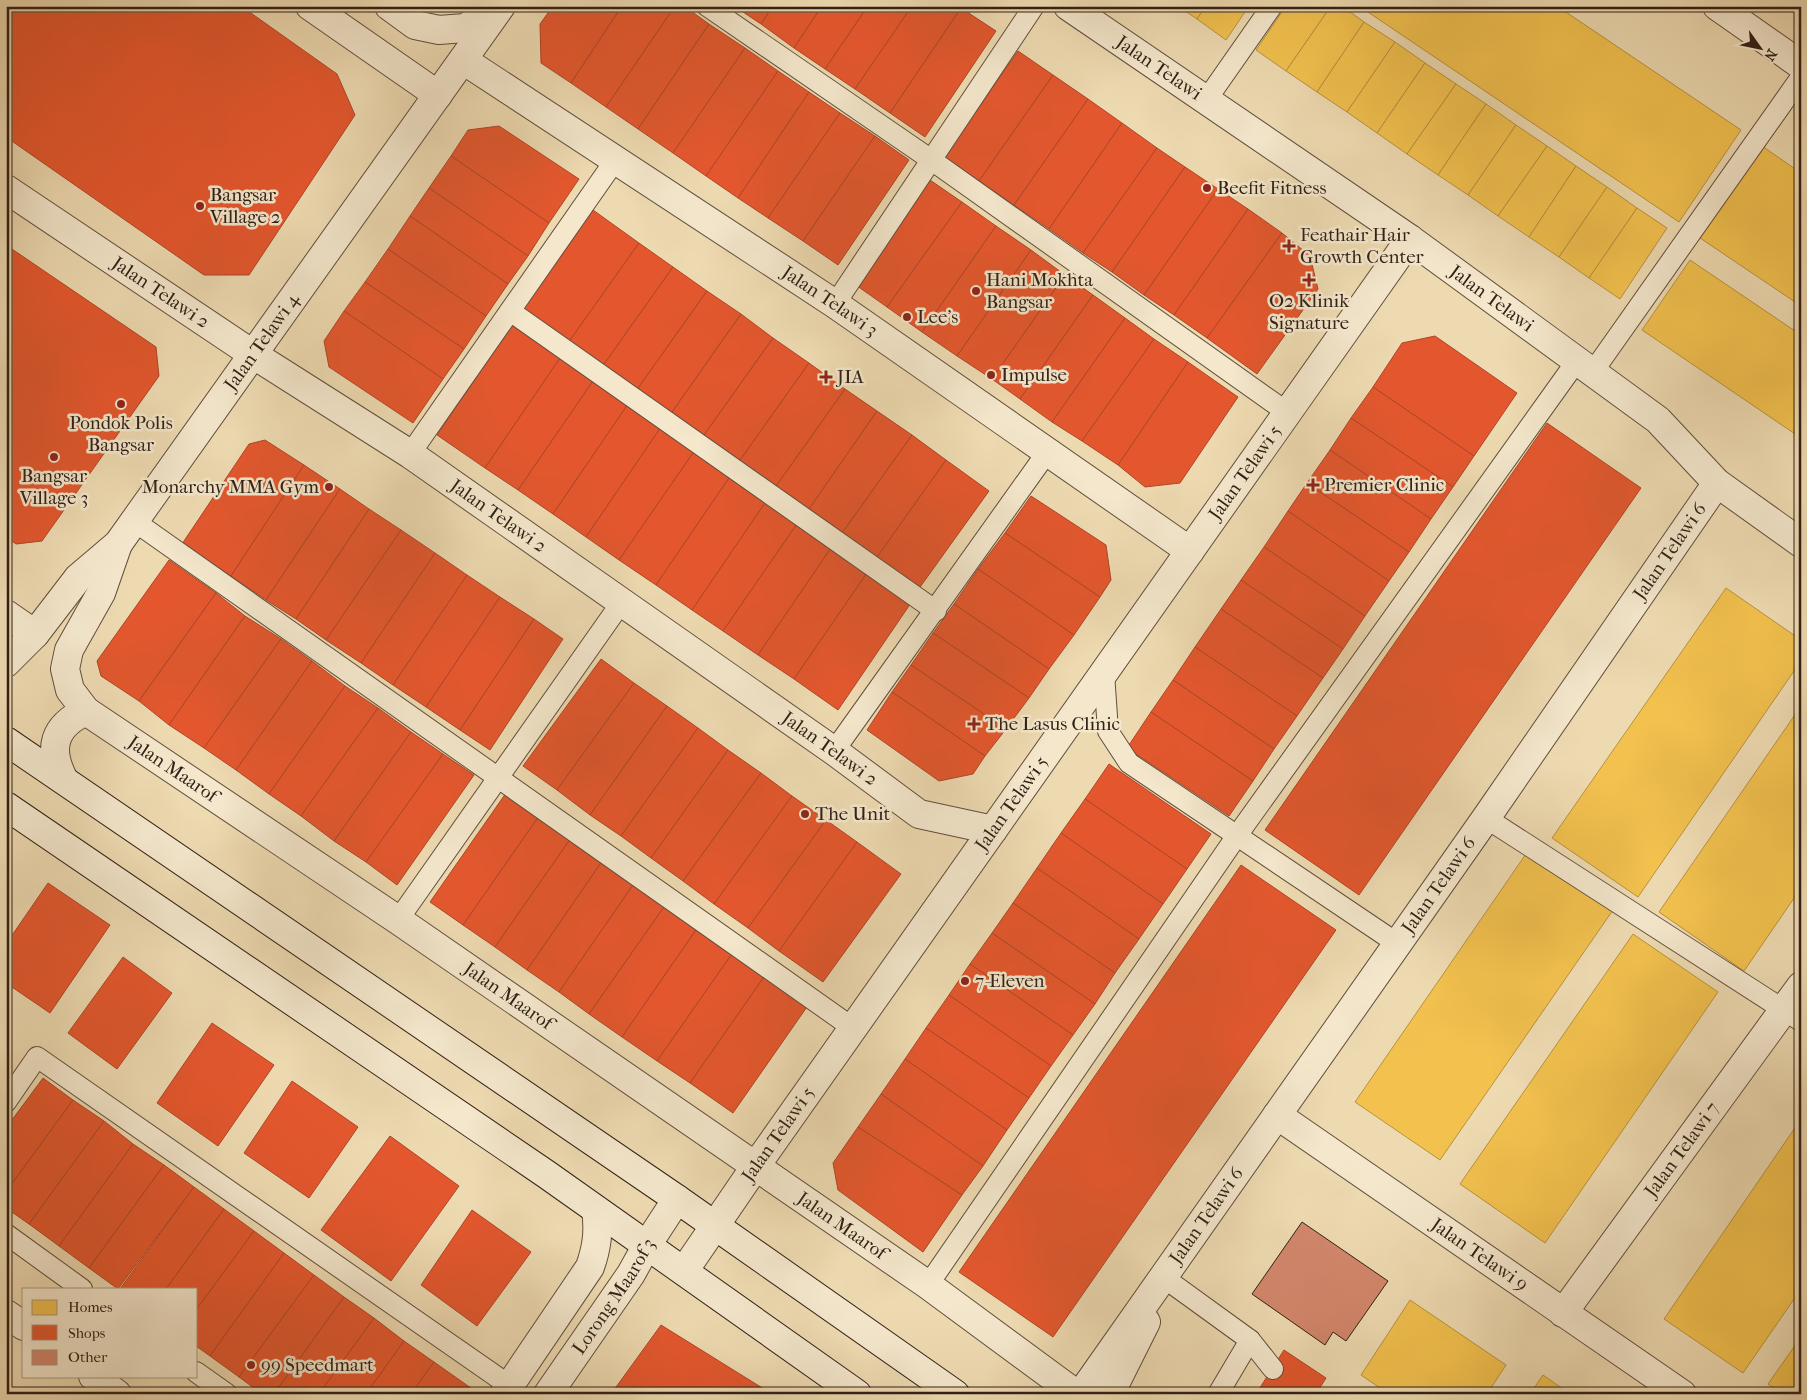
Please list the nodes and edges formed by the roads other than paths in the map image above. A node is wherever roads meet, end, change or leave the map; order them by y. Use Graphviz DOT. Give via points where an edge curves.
graph roads {
  1 [pos="310,6"];
  2 [pos="389,6"];
  3 [pos="500,6"];
  4 [pos="706,6"];
  5 [pos="1034,6"];
  6 [pos="1068,6"];
  7 [pos="1272,6"];
  8 [pos="1717,6"];
  9 [pos="463,60"];
  10 [pos="1801,65"];
  11 [pos="1801,77"];
  12 [pos="438,95"];
  13 [pos="1207,99"];
  14 [pos="616,159"];
  15 [pos="930,160"];
  16 [pos="6,189"];
  17 [pos="1410,239"];
  18 [pos="835,304"];
  19 [pos="510,311"];
  20 [pos="254,355"];
  21 [pos="1584,368"];
  22 [pos="1288,412"];
  23 [pos="1048,451"];
  24 [pos="410,454"];
  25 [pos="1717,483"];
  26 [pos="134,521"];
  27 [pos="1801,543"];
  28 [pos="118,544"];
  29 [pos="1190,552"];
  30 [pos="621,603"];
  31 [pos="936,611"];
  32 [pos="6,614"];
  33 [pos="35,634"];
  34 [pos="6,663"];
  35 [pos="1104,673"];
  36 [pos="86,710"];
  37 [pos="6,741"];
  38 [pos="834,751"];
  39 [pos="498,777"];
  40 [pos="64,780"];
  41 [pos="6,806"];
  42 [pos="1486,818"];
  43 [pos="993,830"];
  44 [pos="1236,837"];
  45 [pos="398,920"];
  46 [pos="1398,944"];
  47 [pos="1801,986"];
  48 [pos="1792,1015"];
  49 [pos="853,1028"];
  50 [pos="6,1102"];
  51 [pos="1277,1115"];
  52 [pos="755,1167"];
  53 [pos="677,1199"];
  54 [pos="596,1210"];
  55 [pos="714,1226"];
  56 [pos="6,1234"];
  57 [pos="646,1245"];
  58 [pos="684,1271"];
  59 [pos="1160,1280"];
  60 [pos="928,1285"];
  61 [pos="81,1288"];
  62 [pos="1563,1312"];
  63 [pos="6,1314"];
  64 [pos="22,1325"];
  65 [pos="1250,1340"];
  66 [pos="1273,1369"];
  67 [pos="198,1373"];
  68 [pos="507,1390"];
  69 [pos="227,1394"];
  70 [pos="548,1394"];
  71 [pos="857,1394"];
  72 [pos="955,1394"];
  73 [pos="1076,1394"];
  74 [pos="1081,1394"];
  75 [pos="1110,1394"];
  76 [pos="1218,1394"];
  77 [pos="1682,1394"];
  1 -- 12 [label="street"];
  2 -- 3 [label="street" via="416,25 439,30 465,28"];
  3 -- 9 [label="street, Jalan Telawi 4"];
  4 -- 15 [label="lane"];
  5 -- 15 [label="lane"];
  6 -- 13 [label="street, Jalan Telawi"];
  7 -- 13 [label="lane"];
  8 -- 10 [label="street"];
  9 -- 12 [label="street, Jalan Telawi 4"];
  9 -- 14 [label="street, Jalan Telawi 3"];
  11 -- 21 [label="lane"];
  12 -- 20 [label="street, Jalan Telawi 4"];
  13 -- 17 [label="street, Jalan Telawi"];
  14 -- 18 [label="street, Jalan Telawi 3"];
  14 -- 19 [label="lane"];
  15 -- 18 [label="lane"];
  15 -- 22 [label="lane"];
  16 -- 20 [label="street, Jalan Telawi 2"];
  17 -- 21 [label="street, Jalan Telawi"];
  17 -- 22 [label="street, Jalan Telawi 5"];
  18 -- 23 [label="street, Jalan Telawi 3"];
  19 -- 24 [label="lane"];
  19 -- 31 [label="lane"];
  20 -- 24 [label="street, Jalan Telawi 2"];
  20 -- 26 [label="street, Jalan Telawi 4"];
  21 -- 25 [label="street, Jalan Telawi" via="1658,420"];
  21 -- 44 [label="lane"];
  22 -- 29 [label="street, Jalan Telawi 5"];
  23 -- 29 [label="street, Jalan Telawi 3"];
  23 -- 31 [label="lane"];
  24 -- 30 [label="street, Jalan Telawi 2"];
  25 -- 27 [label="street, Jalan Telawi"];
  25 -- 42 [label="street, Jalan Telawi 6"];
  26 -- 28 [label="street, Jalan Telawi 4"];
  26 -- 39 [label="lane"];
  28 -- 33 [label="street, Jalan Telawi 4" via="78,578"];
  28 -- 36 [label="street, Jalan Maarof" via="101,593 69,650 64,669 70,690"];
  29 -- 35 [label="street, Jalan Telawi 5"];
  30 -- 38 [label="street, Jalan Telawi 2"];
  30 -- 39 [label="lane"];
  31 -- 38 [label="lane"];
  32 -- 33 [label="street"];
  33 -- 34 [label="street, Jalan Telawi 4"];
  35 -- 43 [label="street, Jalan Telawi 5"];
  35 -- 44 [label="lane" via="1108,731 1129,763"];
  36 -- 40 [label="street" via="71,718 60,731 54,748 56,764"];
  36 -- 45 [label="street, Jalan Maarof"];
  37 -- 40 [label="street"];
  38 -- 43 [label="street, Jalan Telawi 2" via="919,814"];
  39 -- 45 [label="lane"];
  39 -- 49 [label="lane"];
  40 -- 53 [label="street"];
  41 -- 54 [label="street"];
  42 -- 46 [label="street, Jalan Telawi 6"];
  42 -- 48 [label="lane"];
  43 -- 49 [label="street, Jalan Telawi 5"];
  44 -- 46 [label="lane"];
  44 -- 60 [label="lane"];
  45 -- 52 [label="street, Jalan Maarof"];
  46 -- 51 [label="street, Jalan Telawi 6"];
  47 -- 48 [label="street, Jalan Telawi 7"];
  48 -- 62 [label="street, Jalan Telawi 7"];
  49 -- 52 [label="street, Jalan Telawi 5"];
  50 -- 68 [label="lane" via="37,1057"];
  51 -- 59 [label="street, Jalan Telawi 6"];
  51 -- 62 [label="street, Jalan Telawi 9"];
  52 -- 55 [label="street, Jalan Telawi 5"];
  52 -- 60 [label="street, Jalan Maarof"];
  53 -- 55 [label="street"];
  53 -- 57 [label="street, Lorong Maarof 3"];
  54 -- 57 [label="street"];
  54 -- 68 [label="street, Lorong Maarof 3" via="599,1229 590,1267"];
  55 -- 58 [label="street, Jalan Telawi 5"];
  55 -- 72 [label="street"];
  56 -- 61 [label="lane"];
  57 -- 58 [label="street"];
  57 -- 70 [label="street, Lorong Maarof 3" via="631,1274"];
  58 -- 71 [label="street"];
  59 -- 65 [label="lane"];
  59 -- 74 [label="street, Jalan Telawi 6"];
  59 -- 75 [label="street, Jalan Telawi 6" via="1144,1330"];
  60 -- 73 [label="street, Jalan Maarof"];
  62 -- 77 [label="street, Jalan Telawi 9"];
  63 -- 64 [label="street"];
  65 -- 66 [label="lane"];
  65 -- 76 [label="lane"];
  67 -- 69 [label="lane"];
}
